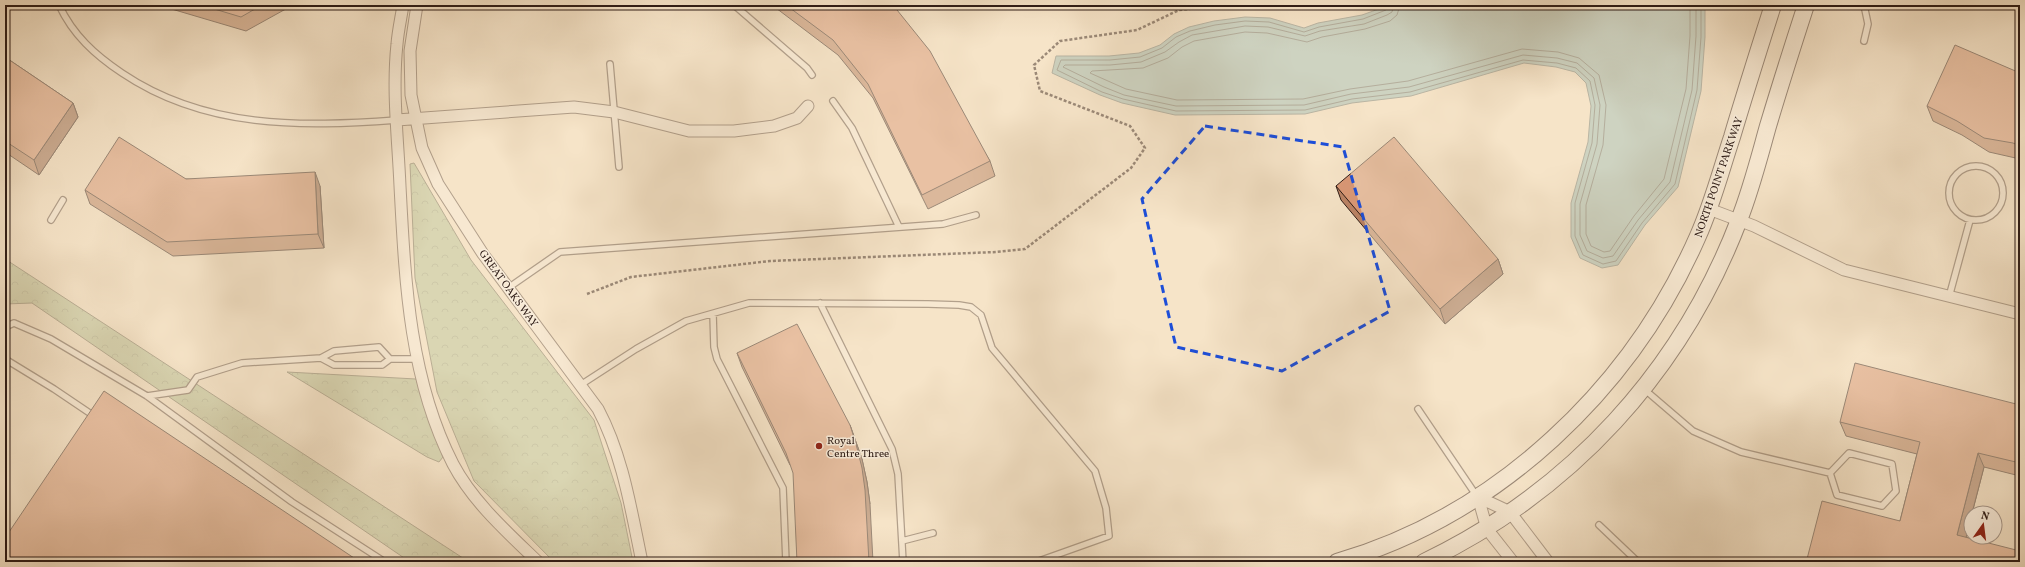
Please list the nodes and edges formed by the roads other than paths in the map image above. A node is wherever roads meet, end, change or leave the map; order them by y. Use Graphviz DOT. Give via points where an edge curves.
graph roads {
  1 [pos="59,5"];
  2 [pos="403,5"];
  3 [pos="417,5"];
  4 [pos="734,5"];
  5 [pos="1773,5"];
  6 [pos="1806,5"];
  7 [pos="1864,5"];
  8 [pos="1864,41"];
  9 [pos="610,64"];
  10 [pos="812,75"];
  11 [pos="833,101"];
  12 [pos="808,106"];
  13 [pos="614,112"];
  14 [pos="397,120"];
  15 [pos="415,120"];
  16 [pos="619,168"];
  17 [pos="63,200"];
  18 [pos="1709,209"];
  19 [pos="976,215"];
  20 [pos="51,220"];
  21 [pos="1739,220"];
  22 [pos="1970,220"];
  23 [pos="899,227"];
  24 [pos="508,288"];
  25 [pos="1949,297"];
  26 [pos="820,303"];
  27 [pos="713,314"];
  28 [pos="2020,314"];
  29 [pos="5,326"];
  30 [pos="321,358"];
  31 [pos="5,359"];
  32 [pos="390,359"];
  33 [pos="416,359"];
  34 [pos="582,384"];
  35 [pos="1644,388"];
  36 [pos="147,396"];
  37 [pos="1418,409"];
  38 [pos="97,418"];
  39 [pos="1830,473"];
  40 [pos="1478,497"];
  41 [pos="1510,512"];
  42 [pos="1599,525"];
  43 [pos="1487,529"];
  44 [pos="933,533"];
  45 [pos="902,541"];
  46 [pos="385,562"];
  47 [pos="538,562"];
  48 [pos="642,562"];
  49 [pos="786,562"];
  50 [pos="903,562"];
  51 [pos="1036,562"];
  52 [pos="1337,562"];
  53 [pos="1424,562"];
  54 [pos="1513,562"];
  55 [pos="1548,562"];
  56 [pos="1638,562"];
  1 -- 14 [label="lane" via="66,21 81,40 105,62 138,84 190,107 247,120 315,125"];
  2 -- 14 [label="street" via="397,45"];
  3 -- 15 [label="street, GREAT OAKS WAY" via="410,51 411,95"];
  4 -- 10 [label="lane"];
  5 -- 18 [label="street, NORTH POINT PARKWAY"];
  6 -- 21 [label="street"];
  7 -- 8 [label="lane" via="1868,24"];
  9 -- 13 [label="lane"];
  11 -- 23 [label="lane" via="852,128"];
  12 -- 13 [label="street" via="797,118 774,126 734,131 689,130"];
  13 -- 15 [label="street" via="574,107"];
  13 -- 16 [label="lane"];
  14 -- 15 [label="street"];
  14 -- 33 [label="street" via="405,254"];
  15 -- 24 [label="street, GREAT OAKS WAY" via="422,148 438,184"];
  17 -- 20 [label="lane"];
  18 -- 21 [label="street"];
  18 -- 40 [label="street, NORTH POINT PARKWAY" via="1668,295 1649,328 1613,376 1580,414 1542,449"];
  19 -- 23 [label="lane" via="943,224"];
  21 -- 25 [label="street" via="1844,270"];
  21 -- 35 [label="street" via="1715,275 1696,310"];
  22 -- 22 [label="lane" via="1990,217 1998,210 2003,200 2004,189 2000,179 1984,166 1962,169 1954,176 1950,186 1949,197 1953,207 1960,215"];
  22 -- 25 [label="lane"];
  23 -- 24 [label="lane" via="560,252"];
  24 -- 34 [label="street, GREAT OAKS WAY"];
  25 -- 28 [label="street"];
  26 -- 27 [label="lane" via="749,303"];
  26 -- 45 [label="lane" via="892,449 898,474"];
  26 -- 51 [label="lane" via="959,305 971,307 982,315 992,348 1095,471 1106,508 1109,536"];
  27 -- 34 [label="lane" via="686,321"];
  27 -- 49 [label="lane" via="717,359 782,488"];
  29 -- 36 [label="lane" via="14,323 51,338"];
  30 -- 32 [label="lane" via="334,365 382,365"];
  30 -- 32 [label="lane" via="334,351 379,347"];
  30 -- 36 [label="lane" via="242,363 197,377 188,390"];
  31 -- 38 [label="lane"];
  32 -- 33 [label="lane"];
  33 -- 47 [label="street" via="432,415 453,464 476,500"];
  34 -- 48 [label="street, GREAT OAKS WAY" via="608,428 616,450"];
  35 -- 39 [label="lane" via="1693,432 1741,452"];
  35 -- 41 [label="street" via="1580,457 1554,480"];
  36 -- 46 [label="lane" via="292,502"];
  37 -- 40 [label="lane"];
  39 -- 39 [label="lane" via="1837,495 1882,506 1896,491 1892,464 1849,453"];
  40 -- 41 [label="street"];
  40 -- 43 [label="street"];
  40 -- 52 [label="street, NORTH POINT PARKWAY" via="1410,534"];
  41 -- 43 [label="street"];
  41 -- 55 [label="street"];
  42 -- 56 [label="lane"];
  43 -- 53 [label="street"];
  43 -- 54 [label="street"];
  44 -- 45 [label="lane"];
  45 -- 50 [label="lane"];
}
